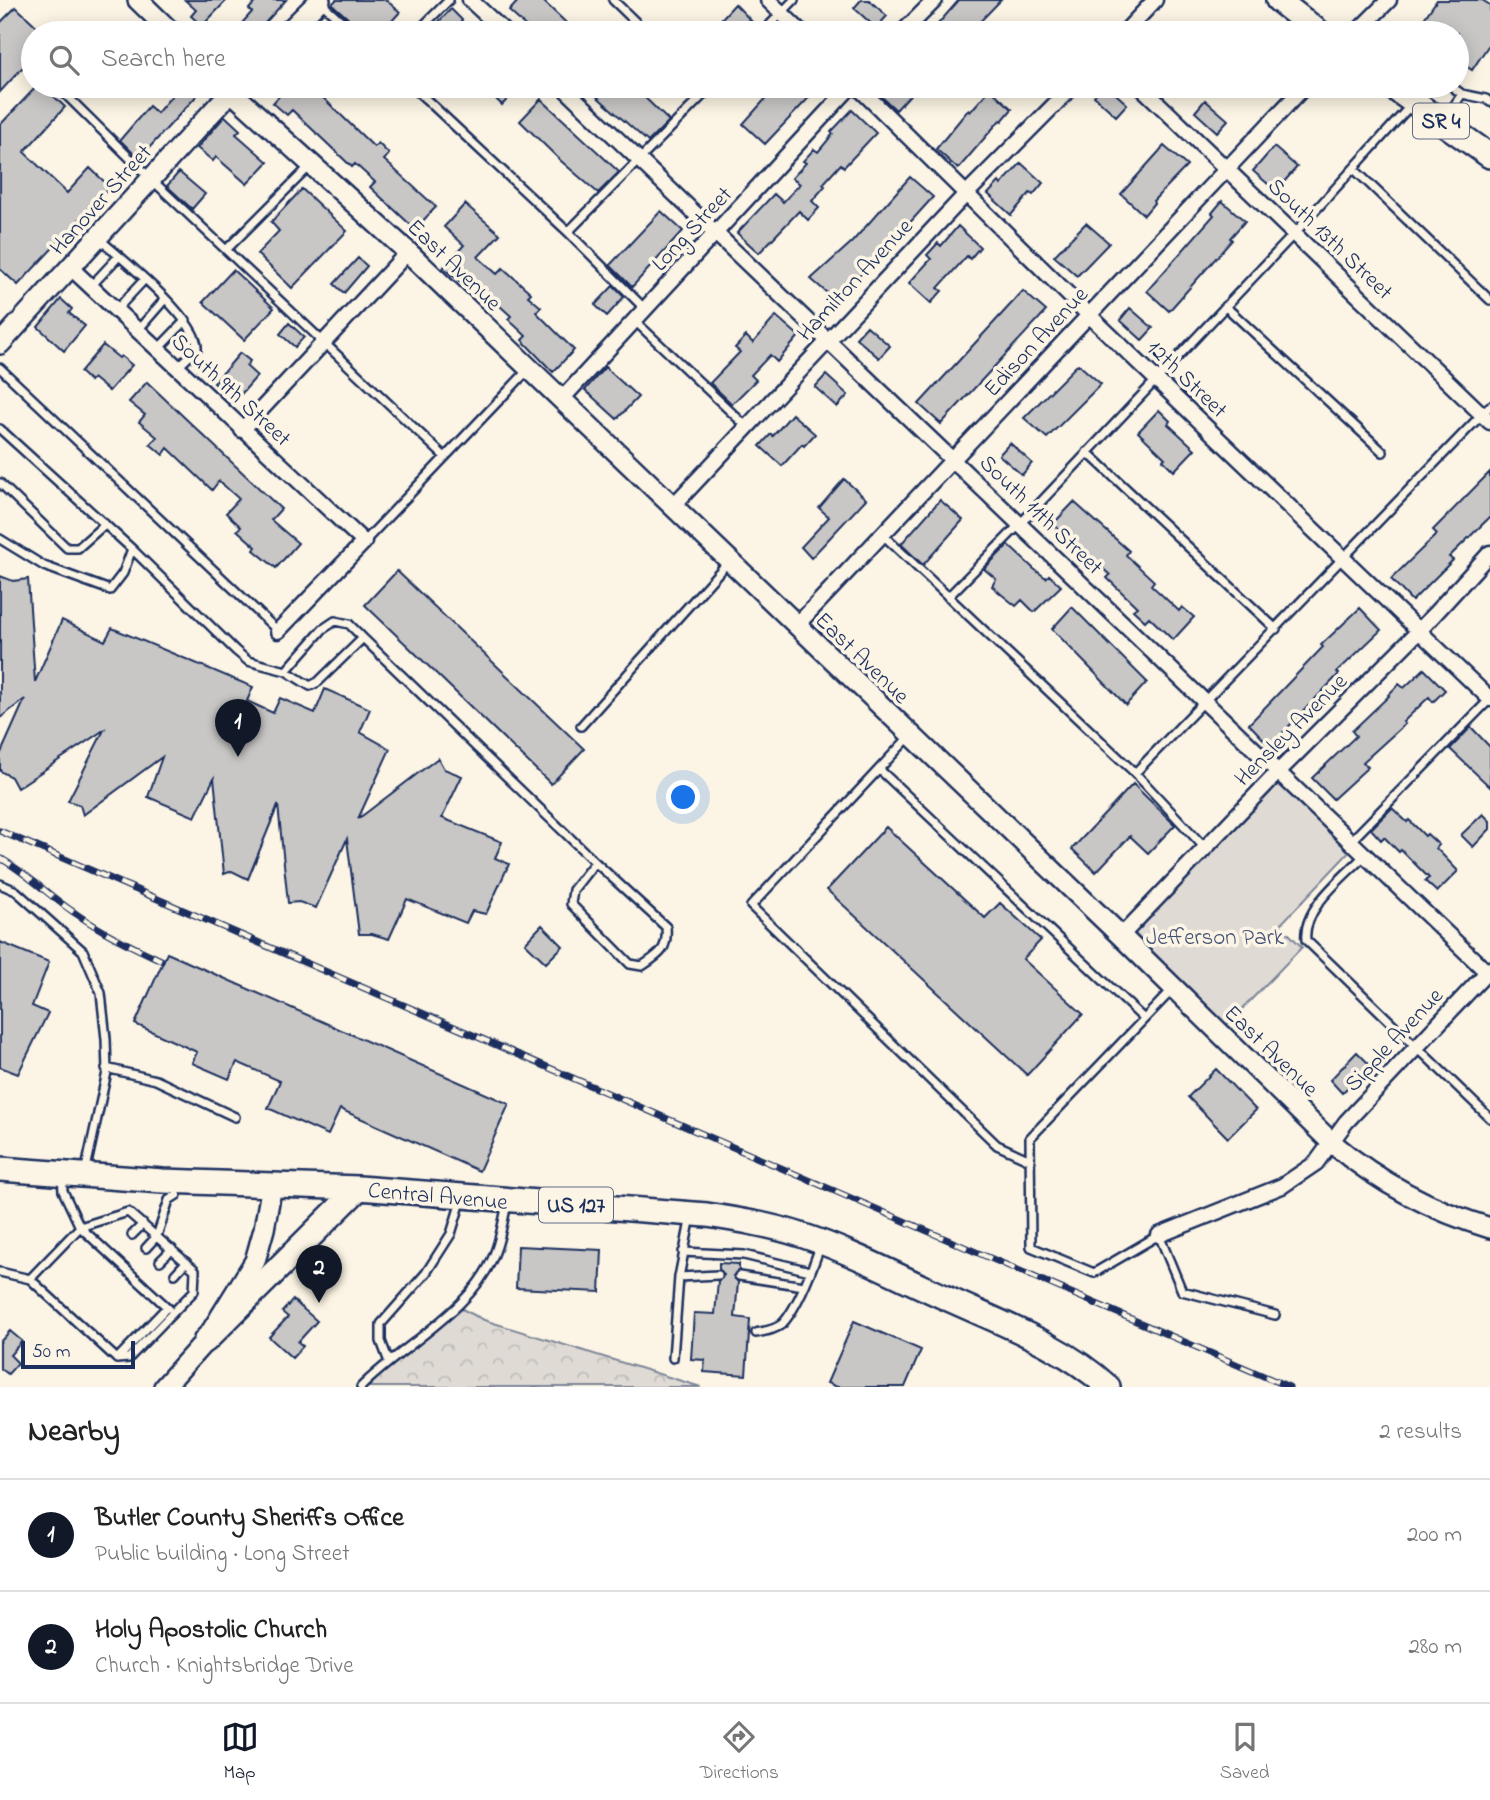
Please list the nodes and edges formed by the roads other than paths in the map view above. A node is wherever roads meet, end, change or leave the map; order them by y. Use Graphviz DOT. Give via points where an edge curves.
graph roads {
  1 [pos="138,0"];
  2 [pos="319,0"];
  3 [pos="449,0"];
  4 [pos="470,0"];
  5 [pos="613,0"];
  6 [pos="768,0"];
  7 [pos="794,0"];
  8 [pos="935,0"];
  9 [pos="1155,0"];
  10 [pos="1278,0"];
  11 [pos="1389,0"];
  12 [pos="781,13"];
  13 [pos="160,21"];
  14 [pos="299,21"];
  15 [pos="342,21"];
  16 [pos="428,21"];
  17 [pos="493,21"];
  18 [pos="635,21"];
  19 [pos="773,21"];
  20 [pos="789,21"];
  21 [pos="914,21"];
  22 [pos="1135,21"];
  23 [pos="1305,21"];
  24 [pos="1369,21"];
  25 [pos="1469,95"];
  26 [pos="69,98"];
  27 [pos="222,98"];
  28 [pos="242,98"];
  29 [pos="425,98"];
  30 [pos="575,98"];
  31 [pos="698,98"];
  32 [pos="841,98"];
  33 [pos="869,98"];
  34 [pos="1061,98"];
  35 [pos="1152,98"];
  36 [pos="1294,98"];
  37 [pos="1408,98"];
  38 [pos="1459,98"];
  39 [pos="1414,102"];
  40 [pos="1490,102"];
  41 [pos="1442,122"];
  42 [pos="1490,156"];
  43 [pos="641,159"];
  44 [pos="311,164"];
  45 [pos="1226,169"];
  46 [pos="1354,169"];
  47 [pos="151,179"];
  48 [pos="965,195"];
  49 [pos="568,232"];
  50 [pos="718,233"];
  51 [pos="1294,234"];
  52 [pos="98,238"];
  53 [pos="226,250"];
  54 [pos="408,252"];
  55 [pos="119,256"];
  56 [pos="71,268"];
  57 [pos="144,280"];
  58 [pos="90,287"];
  59 [pos="165,299"];
  60 [pos="1490,300"];
  61 [pos="1225,306"];
  62 [pos="646,310"];
  63 [pos="116,311"];
  64 [pos="1090,316"];
  65 [pos="186,320"];
  66 [pos="635,321"];
  67 [pos="137,331"];
  68 [pos="828,339"];
  69 [pos="324,342"];
  70 [pos="0,344"];
  71 [pos="157,350"];
  72 [pos="0,368"];
  73 [pos="177,369"];
  74 [pos="529,369"];
  75 [pos="1156,378"];
  76 [pos="561,400"];
  77 [pos="1487,414"];
  78 [pos="747,426"];
  79 [pos="0,429"];
  80 [pos="242,430"];
  81 [pos="1087,452"];
  82 [pos="1383,452"];
  83 [pos="445,457"];
  84 [pos="954,460"];
  85 [pos="0,483"];
  86 [pos="671,506"];
  87 [pos="105,524"];
  88 [pos="1020,524"];
  89 [pos="883,535"];
  90 [pos="0,539"];
  91 [pos="365,542"];
  92 [pos="132,549"];
  93 [pos="1490,553"];
  94 [pos="1344,559"];
  95 [pos="728,561"];
  96 [pos="948,597"];
  97 [pos="796,626"];
  98 [pos="1276,629"];
  99 [pos="278,631"];
  100 [pos="1419,631"];
  101 [pos="363,638"];
  102 [pos="286,671"];
  103 [pos="1490,699"];
  104 [pos="1205,701"];
  105 [pos="581,726"];
  106 [pos="911,736"];
  107 [pos="879,769"];
  108 [pos="1278,772"];
  109 [pos="1135,773"];
  110 [pos="1351,841"];
  111 [pos="1205,848"];
  112 [pos="1365,855"];
  113 [pos="595,862"];
  114 [pos="0,884"];
  115 [pos="1121,936"];
  116 [pos="1489,972"];
  117 [pos="1174,988"];
  118 [pos="1144,1019"];
  119 [pos="1418,1047"];
  120 [pos="107,1068"];
  121 [pos="235,1118"];
  122 [pos="1490,1118"];
  123 [pos="1332,1143"];
  124 [pos="1030,1160"];
  125 [pos="0,1169"];
  126 [pos="61,1173"];
  127 [pos="85,1174"];
  128 [pos="272,1185"];
  129 [pos="170,1187"];
  130 [pos="359,1188"];
  131 [pos="463,1197"];
  132 [pos="508,1200"];
  133 [pos="691,1214"];
  134 [pos="143,1224"];
  135 [pos="80,1227"];
  136 [pos="1490,1228"];
  137 [pos="132,1235"];
  138 [pos="1158,1235"];
  139 [pos="157,1236"];
  140 [pos="821,1243"];
  141 [pos="146,1248"];
  142 [pos="172,1249"];
  143 [pos="683,1252"];
  144 [pos="160,1261"];
  145 [pos="186,1262"];
  146 [pos="810,1271"];
  147 [pos="0,1272"];
  148 [pos="175,1274"];
  149 [pos="147,1275"];
  150 [pos="718,1275"];
  151 [pos="738,1276"];
  152 [pos="679,1277"];
  153 [pos="30,1279"];
  154 [pos="140,1282"];
  155 [pos="804,1286"];
  156 [pos="161,1289"];
  157 [pos="155,1296"];
  158 [pos="169,1310"];
  159 [pos="1275,1315"];
  160 [pos="756,1333"];
  161 [pos="206,1340"];
  162 [pos="673,1358"];
  163 [pos="389,1362"];
  164 [pos="164,1387"];
  165 [pos="361,1387"];
  166 [pos="1108,1387"];
  1 -- 13 [label="street"];
  2 -- 14 [label="street"];
  2 -- 15 [label="lane"];
  3 -- 16 [label="lane"];
  4 -- 17 [label="street"];
  5 -- 18 [label="lane"];
  6 -- 12 [label="street"];
  7 -- 12 [label="lane"];
  8 -- 21 [label="street"];
  9 -- 22 [label="street"];
  10 -- 23 [label="main road"];
  11 -- 24 [label="street"];
  12 -- 19 [label="lane"];
  12 -- 20 [label="street"];
  25 -- 40 [label="lane"];
  26 -- 47 [label="lane"];
  27 -- 47 [label="street, Hanover Street"];
  28 -- 44 [label="street, East Avenue"];
  29 -- 49 [label="lane"];
  30 -- 43 [label="street, South 11th Street"];
  31 -- 43 [label="lane"];
  32 -- 50 [label="street, Long Street"];
  33 -- 48 [label="street, 12th Street"];
  34 -- 48 [label="street, Hamilton Avenue"];
  35 -- 45 [label="street, South 13th Street"];
  36 -- 45 [label="street, Edison Avenue"];
  37 -- 39 [label="main road, SR 4"];
  38 -- 41 [label="lane"];
  39 -- 41 [label="main road, SR 4"];
  39 -- 46 [label="lane"];
  41 -- 42 [label="main road, SR 4"];
  43 -- 49 [label="lane"];
  43 -- 50 [label="street, South 11th Street"];
  44 -- 53 [label="lane"];
  44 -- 54 [label="street, East Avenue"];
  45 -- 51 [label="street, South 13th Street"];
  45 -- 64 [label="street, Edison Avenue"];
  46 -- 51 [label="lane"];
  46 -- 60 [label="lane"];
  47 -- 52 [label="street, Hanover Street"];
  47 -- 53 [label="lane"];
  48 -- 64 [label="street, 12th Street"];
  48 -- 68 [label="street, Hamilton Avenue"];
  49 -- 62 [label="lane"];
  50 -- 62 [label="street, Long Street"];
  50 -- 68 [label="street, South 11th Street"];
  51 -- 61 [label="lane"];
  51 -- 77 [label="street, South 13th Street"];
  52 -- 55 [label="lane"];
  52 -- 56 [label="street, Hanover Street"];
  53 -- 69 [label="lane"];
  54 -- 69 [label="street"];
  54 -- 74 [label="street, East Avenue"];
  55 -- 57 [label="lane"];
  55 -- 58 [label="lane"];
  56 -- 58 [label="street, South 9th Street"];
  56 -- 70 [label="street, Hanover Street"];
  57 -- 59 [label="lane"];
  57 -- 63 [label="lane"];
  58 -- 63 [label="street, South 9th Street"];
  59 -- 65 [label="lane"];
  59 -- 67 [label="lane"];
  61 -- 75 [label="lane"];
  61 -- 82 [label="lane"];
  62 -- 66 [label="street, Long Street"];
  63 -- 67 [label="street, South 9th Street"];
  64 -- 75 [label="street, 12th Street"];
  64 -- 84 [label="street, Edison Avenue"];
  65 -- 71 [label="lane"];
  65 -- 73 [label="lane" via="198,341 197,349"];
  66 -- 76 [label="street, Long Street"];
  66 -- 78 [label="lane"];
  67 -- 71 [label="street, South 9th Street"];
  68 -- 78 [label="street, Hamilton Avenue"];
  68 -- 84 [label="street, South 11th Street"];
  69 -- 80 [label="street"];
  69 -- 83 [label="lane"];
  71 -- 73 [label="street, South 9th Street"];
  72 -- 99 [label="lane"];
  73 -- 80 [label="street, South 9th Street"];
  74 -- 76 [label="street, East Avenue"];
  74 -- 83 [label="lane"];
  75 -- 81 [label="lane"];
  75 -- 94 [label="street, 12th Street"];
  76 -- 86 [label="street, East Avenue"];
  77 -- 94 [label="lane"];
  78 -- 86 [label="street, Hamilton Avenue"];
  79 -- 87 [label="lane"];
  80 -- 91 [label="street, South 9th Street"];
  81 -- 88 [label="lane"];
  81 -- 98 [label="lane"];
  83 -- 91 [label="lane"];
  84 -- 88 [label="street, South 11th Street"];
  84 -- 89 [label="street, Edison Avenue"];
  85 -- 87 [label="lane" via="67,548 78,548"];
  86 -- 95 [label="street, East Avenue"];
  87 -- 92 [label="lane"];
  88 -- 96 [label="lane"];
  88 -- 104 [label="street, South 11th Street"];
  89 -- 96 [label="lane"];
  89 -- 97 [label="street, Edison Avenue"];
  90 -- 92 [label="lane" via="44,566 110,590"];
  91 -- 99 [label="street"];
  92 -- 102 [label="lane" via="248,661"];
  93 -- 100 [label="street, Hensley Avenue"];
  94 -- 98 [label="lane"];
  94 -- 100 [label="street, 12th Street"];
  95 -- 97 [label="street, East Avenue"];
  95 -- 105 [label="lane"];
  96 -- 109 [label="lane"];
  97 -- 106 [label="street, East Avenue"];
  98 -- 104 [label="lane"];
  100 -- 103 [label="street, 12th Street"];
  100 -- 108 [label="street, Hensley Avenue"];
  101 -- 102 [label="lane" via="310,686"];
  101 -- 102 [label="lane" via="349,624 335,621"];
  101 -- 113 [label="lane"];
  103 -- 110 [label="lane"];
  104 -- 108 [label="street, South 11th Street"];
  104 -- 109 [label="lane"];
  106 -- 107 [label="lane"];
  106 -- 115 [label="street, East Avenue"];
  107 -- 118 [label="lane"];
  107 -- 124 [label="lane" via="751,906 997,1145"];
  108 -- 110 [label="street, South 11th Street"];
  108 -- 111 [label="street, Hensley Avenue"];
  109 -- 111 [label="lane"];
  110 -- 112 [label="street, South 11th Street"];
  111 -- 115 [label="street, Hensley Avenue"];
  112 -- 116 [label="street, South 11th Street"];
  112 -- 119 [label="lane" via="1309,917 1306,940"];
  113 -- 113 [label="lane" via="573,890 571,904 629,964 642,967 661,953 667,942 666,927"];
  114 -- 120 [label="lane" via="16,891 83,951 101,993"];
  115 -- 117 [label="street, East Avenue"];
  116 -- 119 [label="street, Sipple Avenue"];
  117 -- 118 [label="lane"];
  117 -- 123 [label="street, East Avenue"];
  118 -- 124 [label="lane" via="1030,1138"];
  119 -- 122 [label="lane"];
  119 -- 123 [label="street, Sipple Avenue" via="1346,1122"];
  120 -- 121 [label="lane" via="156,1080"];
  120 -- 127 [label="lane"];
  123 -- 136 [label="street, East Avenue" via="1402,1193"];
  123 -- 138 [label="street, Sipple Avenue" via="1316,1164 1282,1186"];
  124 -- 138 [label="lane" via="1031,1247 1094,1273"];
  125 -- 126 [label="main road, Central Avenue / US 127"];
  126 -- 127 [label="main road, Central Avenue / US 127"];
  126 -- 135 [label="lane" via="63,1191"];
  127 -- 129 [label="main road, Central Avenue / US 127"];
  128 -- 129 [label="main road, Central Avenue / US 127"];
  128 -- 130 [label="main road, Central Avenue / US 127"];
  128 -- 161 [label="street" via="255,1261"];
  129 -- 139 [label="lane"];
  130 -- 131 [label="main road, Central Avenue / US 127"];
  130 -- 161 [label="main road"];
  131 -- 132 [label="main road, Central Avenue / US 127"];
  131 -- 163 [label="lane" via="451,1234 426,1273 381,1324"];
  132 -- 133 [label="main road, Central Avenue / US 127"];
  132 -- 163 [label="lane" via="495,1254 479,1281 458,1307"];
  133 -- 140 [label="main road, Central Avenue / US 127" via="760,1223"];
  133 -- 143 [label="lane"];
  134 -- 135 [label="lane" via="128,1212"];
  134 -- 137 [label="lane"];
  134 -- 139 [label="lane"];
  135 -- 153 [label="lane"];
  135 -- 154 [label="lane" via="115,1253"];
  138 -- 159 [label="lane" via="1182,1291"];
  139 -- 141 [label="lane"];
  139 -- 142 [label="lane"];
  140 -- 146 [label="lane"];
  140 -- 166 [label="main road, Central Avenue / US 127" via="1035,1339"];
  142 -- 144 [label="lane"];
  142 -- 145 [label="lane"];
  143 -- 146 [label="lane" via="744,1255"];
  143 -- 152 [label="lane"];
  145 -- 148 [label="lane"];
  145 -- 158 [label="lane" via="195,1270 194,1291"];
  146 -- 155 [label="lane"];
  147 -- 153 [label="lane"];
  149 -- 154 [label="lane"];
  150 -- 152 [label="lane"];
  151 -- 155 [label="lane"];
  152 -- 162 [label="lane"];
  153 -- 158 [label="lane" via="117,1359"];
  154 -- 157 [label="lane"];
  155 -- 160 [label="lane" via="781,1325"];
  156 -- 157 [label="lane"];
  157 -- 158 [label="lane"];
  161 -- 164 [label="street"];
  163 -- 165 [label="lane"];
}
